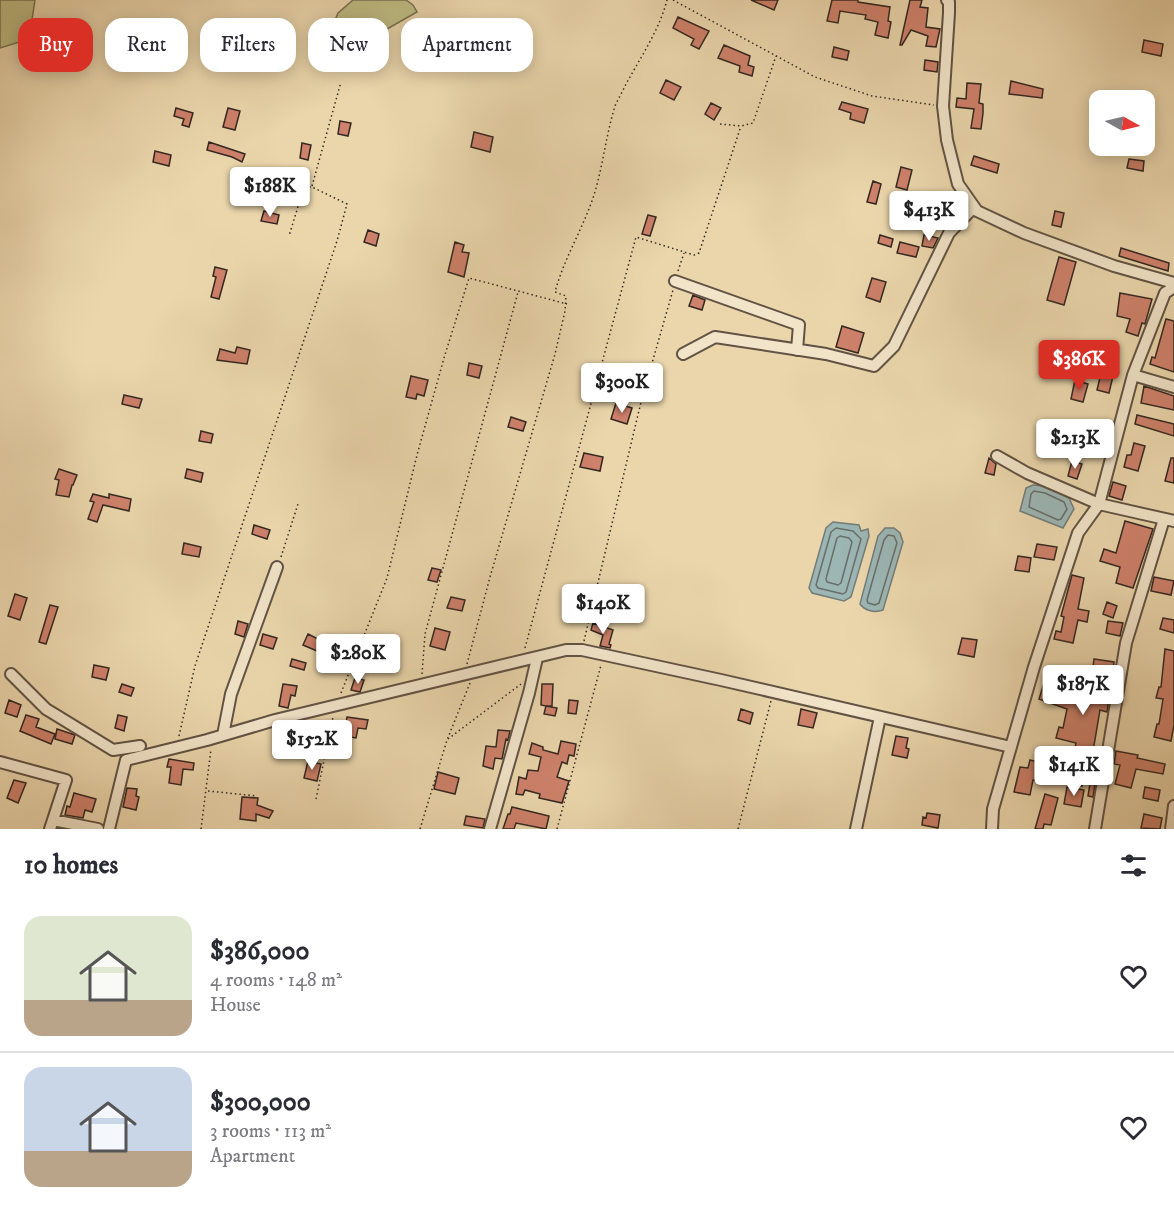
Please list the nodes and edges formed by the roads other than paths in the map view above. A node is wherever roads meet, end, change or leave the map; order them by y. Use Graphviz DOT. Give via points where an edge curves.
graph roads {
  1 [pos="947,0"];
  2 [pos="974,207"];
  3 [pos="675,281"];
  4 [pos="1174,285"];
  5 [pos="797,350"];
  6 [pos="683,354"];
  7 [pos="1133,375"];
  8 [pos="1174,387"];
  9 [pos="997,456"];
  10 [pos="1099,504"];
  11 [pos="1169,520"];
  12 [pos="277,567"];
  13 [pos="537,658"];
  14 [pos="11,674"];
  15 [pos="880,717"];
  16 [pos="223,735"];
  17 [pos="140,746"];
  18 [pos="1011,747"];
  19 [pos="0,762"];
  20 [pos="1174,806"];
  21 [pos="52,824"];
  22 [pos="98,829"];
  23 [pos="109,829"];
  24 [pos="490,829"];
  25 [pos="856,829"];
  26 [pos="992,829"];
  27 [pos="1095,829"];
  28 [pos="1171,829"];
  1 -- 2 [label="street" via="943,106 947,140 958,184"];
  2 -- 4 [label="street" via="1024,232"];
  2 -- 5 [label="street" via="949,233 894,346 874,366"];
  3 -- 5 [label="street" via="799,325"];
  4 -- 7 [label="street" via="1165,293"];
  5 -- 6 [label="street" via="715,337"];
  7 -- 8 [label="street"];
  7 -- 10 [label="street"];
  9 -- 10 [label="street"];
  10 -- 11 [label="street"];
  10 -- 18 [label="street" via="1078,533"];
  11 -- 27 [label="street" via="1126,643"];
  12 -- 16 [label="street" via="231,694"];
  13 -- 15 [label="street" via="582,650"];
  13 -- 16 [label="street"];
  13 -- 24 [label="street"];
  14 -- 17 [label="street" via="46,709 113,750"];
  15 -- 18 [label="street"];
  15 -- 25 [label="street"];
  16 -- 23 [label="street" via="126,760"];
  18 -- 26 [label="street" via="993,809"];
  19 -- 21 [label="street" via="66,780"];
  20 -- 28 [label="street"];
  21 -- 22 [label="street"];
}
